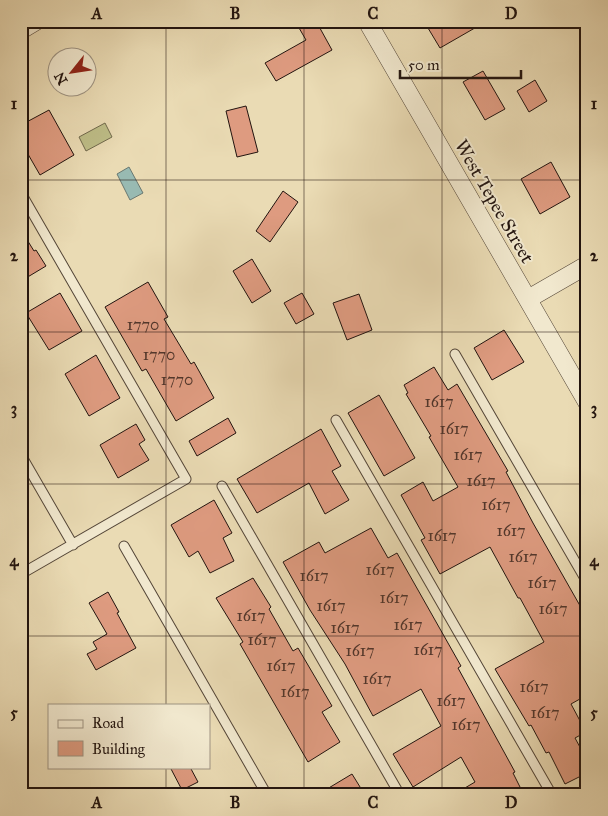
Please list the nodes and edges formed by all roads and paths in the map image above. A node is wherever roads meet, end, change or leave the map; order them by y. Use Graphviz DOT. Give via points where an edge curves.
graph roads {
  1 [pos="36,21"];
  2 [pos="367,21"];
  3 [pos="21,30"];
  4 [pos="21,193"];
  5 [pos="587,265"];
  6 [pos="528,299"];
  7 [pos="455,354"];
  8 [pos="587,402"];
  9 [pos="336,420"];
  10 [pos="21,455"];
  11 [pos="222,486"];
  12 [pos="73,545"];
  13 [pos="124,546"];
  14 [pos="21,574"];
  15 [pos="587,582"];
  16 [pos="267,795"];
  17 [pos="400,795"];
  18 [pos="552,795"];
  1 -- 3 [label="street"];
  2 -- 6 [label="street, West Tepee Street"];
  4 -- 12 [label="lane" via="186,479"];
  5 -- 6 [label="street"];
  6 -- 8 [label="street, West Tepee Street"];
  7 -- 15 [label="lane"];
  9 -- 18 [label="lane"];
  10 -- 12 [label="lane"];
  11 -- 17 [label="lane"];
  12 -- 14 [label="lane"];
  13 -- 16 [label="lane"];
}
